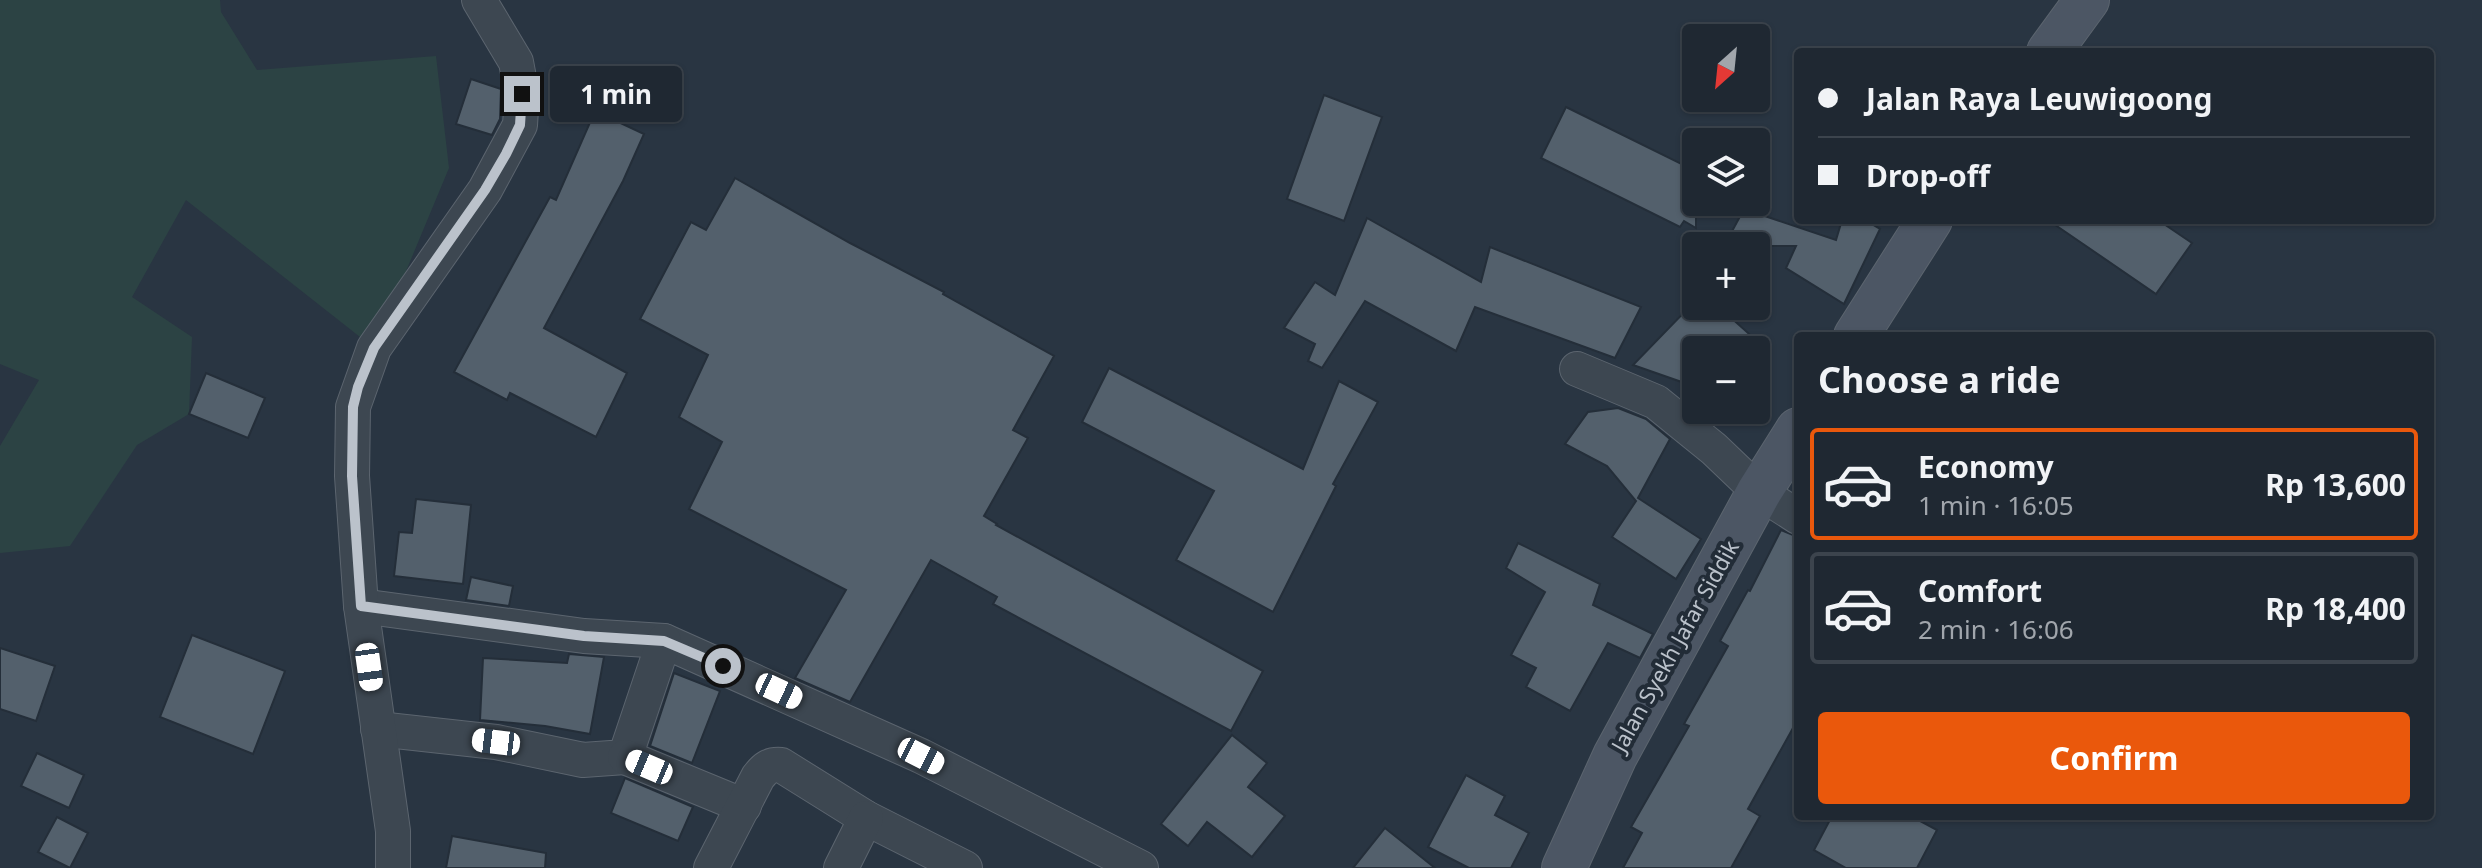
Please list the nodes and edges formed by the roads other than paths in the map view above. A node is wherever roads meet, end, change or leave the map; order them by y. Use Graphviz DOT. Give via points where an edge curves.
graph roads {
  1 [pos="479,0"];
  2 [pos="2087,0"];
  3 [pos="2052,48"];
  4 [pos="1927,224"];
  5 [pos="1859,332"];
  6 [pos="1577,369"];
  7 [pos="1794,436"];
  8 [pos="1759,492"];
  9 [pos="1794,514"];
  10 [pos="361,606"];
  11 [pos="664,641"];
  12 [pos="378,729"];
  13 [pos="625,757"];
  14 [pos="744,806"];
  15 [pos="866,818"];
  16 [pos="393,868"];
  17 [pos="711,868"];
  18 [pos="841,868"];
  19 [pos="965,868"];
  20 [pos="1141,868"];
  21 [pos="1564,868"];
  1 -- 10 [label="street" via="516,62 520,125 485,190 374,348 358,387 352,476"];
  2 -- 3 [label="main road"];
  4 -- 5 [label="main road"];
  6 -- 8 [label="street" via="1656,402"];
  7 -- 8 [label="main road, Jalan Syekh Jafar Siddik"];
  8 -- 9 [label="street"];
  8 -- 21 [label="main road, Jalan Syekh Jafar Siddik" via="1615,756"];
  10 -- 11 [label="street" via="584,636"];
  10 -- 12 [label="street"];
  11 -- 13 [label="street"];
  11 -- 20 [label="street" via="921,756"];
  12 -- 13 [label="street" via="496,742 583,760"];
  12 -- 16 [label="street"];
  13 -- 14 [label="street"];
  14 -- 15 [label="street" via="763,770 781,765"];
  14 -- 17 [label="street"];
  15 -- 18 [label="street"];
  15 -- 19 [label="street"];
}
